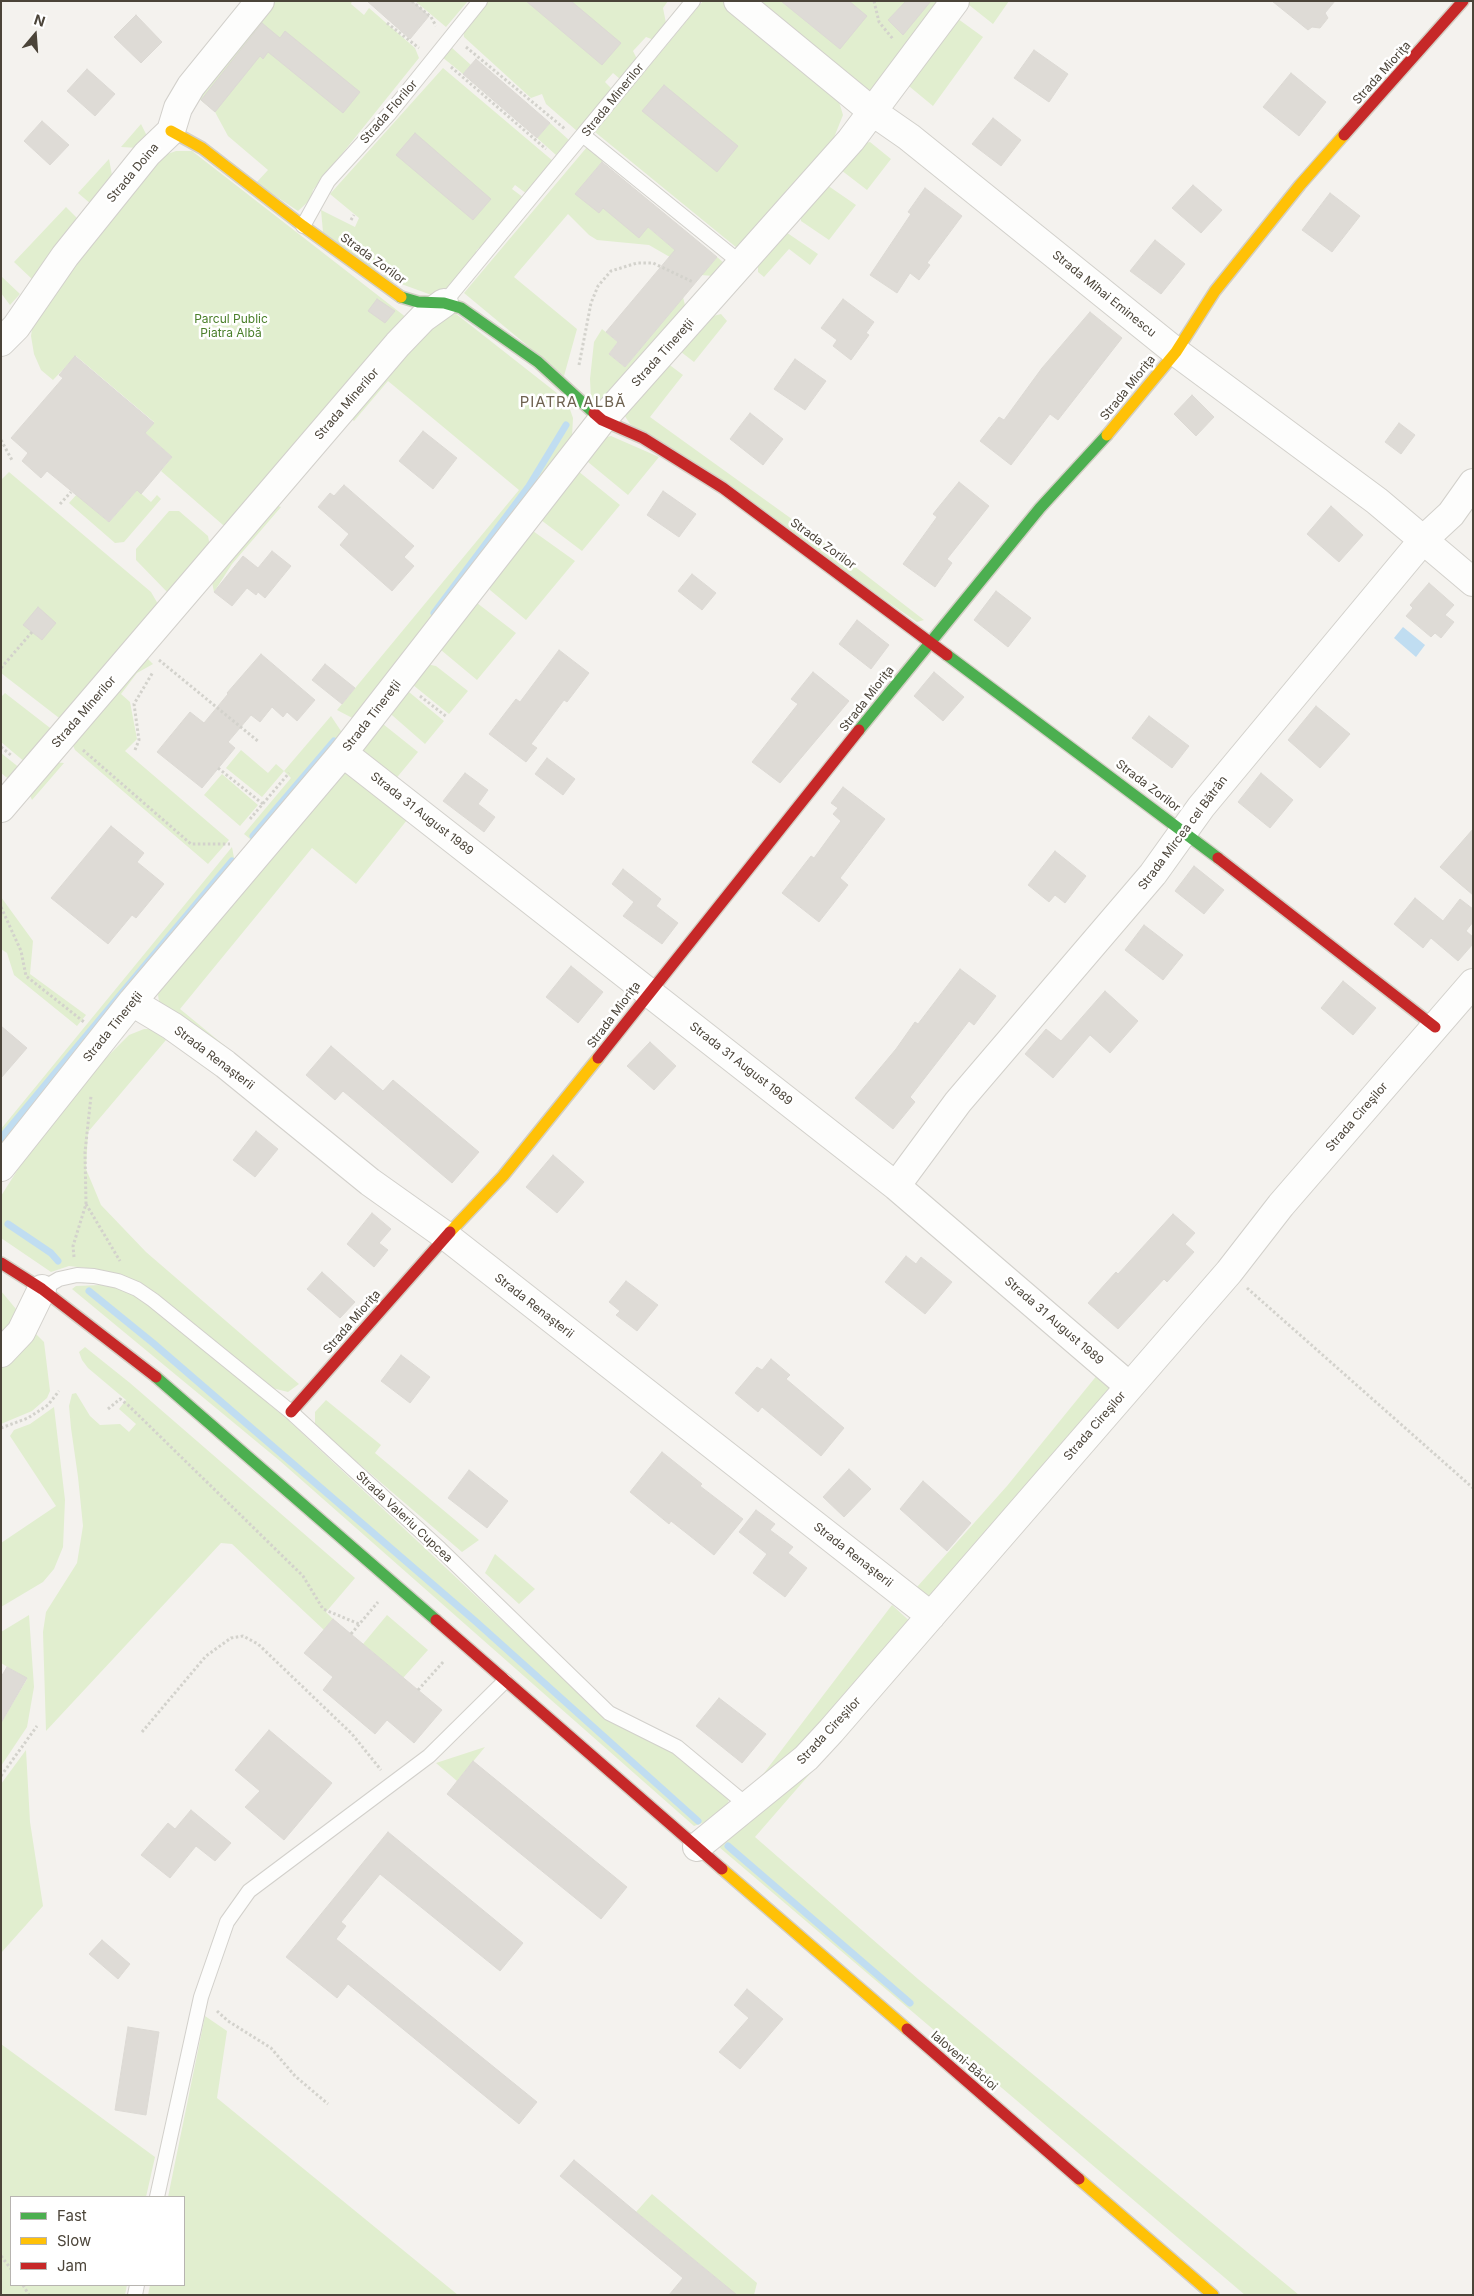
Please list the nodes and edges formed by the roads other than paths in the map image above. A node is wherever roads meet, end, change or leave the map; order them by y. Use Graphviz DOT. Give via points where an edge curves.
graph roads {
  1 [pos="260,1"];
  2 [pos="480,1"];
  3 [pos="693,1"];
  4 [pos="738,1"];
  5 [pos="955,1"];
  6 [pos="1464,1"];
  7 [pos="872,112"];
  8 [pos="171,131"];
  9 [pos="582,139"];
  10 [pos="303,226"];
  11 [pos="742,264"];
  12 [pos="444,303"];
  13 [pos="1,342"];
  14 [pos="1176,352"];
  15 [pos="602,420"];
  16 [pos="1473,483"];
  17 [pos="1423,540"];
  18 [pos="1473,582"];
  19 [pos="931,640"];
  20 [pos="344,753"];
  21 [pos="1,808"];
  22 [pos="1183,830"];
  23 [pos="1473,983"];
  24 [pos="650,992"];
  25 [pos="132,1002"];
  26 [pos="1435,1027"];
  27 [pos="1,1167"];
  28 [pos="896,1186"];
  29 [pos="446,1236"];
  30 [pos="1,1263"];
  31 [pos="42,1289"];
  32 [pos="1,1353"];
  33 [pos="1129,1386"];
  34 [pos="291,1412"];
  35 [pos="931,1616"];
  36 [pos="505,1681"];
  37 [pos="748,1806"];
  38 [pos="697,1848"];
  39 [pos="157,2196"];
  40 [pos="1213,2295"];
  1 -- 8 [label="street, Strada Doina" via="191,86 178,108"];
  2 -- 10 [label="lane, Strada Florilor" via="389,114 328,181"];
  3 -- 9 [label="lane, Strada Minerilor"];
  4 -- 7 [label="street, Strada Mihai Eminescu"];
  5 -- 7 [label="street, Strada Tinereţii"];
  6 -- 14 [label="street, Strada Mioriţa" via="1300,185 1215,291"];
  7 -- 11 [label="street, Strada Tinereţii"];
  7 -- 14 [label="street, Strada Mihai Eminescu" via="909,137"];
  8 -- 10 [label="street, Strada Zorilor" via="202,148"];
  8 -- 13 [label="street, Strada Doina" via="147,154 65,256 16,328"];
  9 -- 11 [label="lane"];
  9 -- 12 [label="lane, Strada Minerilor"];
  10 -- 12 [label="street, Strada Zorilor" via="402,298"];
  11 -- 15 [label="street, Strada Tinereţii"];
  12 -- 15 [label="street, Strada Zorilor" via="461,308 538,362"];
  12 -- 21 [label="street, Strada Minerilor" via="423,318 398,344 148,656 65,734"];
  14 -- 17 [label="street, Strada Mihai Eminescu" via="1377,501"];
  14 -- 19 [label="street, Strada Mioriţa" via="1040,508"];
  15 -- 19 [label="street, Strada Zorilor" via="643,438 723,488"];
  15 -- 20 [label="street, Strada Tinereţii"];
  16 -- 17 [label="street, Strada Mircea cel Bătrân" via="1450,514"];
  17 -- 18 [label="street, Strada Mihai Eminescu"];
  17 -- 22 [label="street, Strada Mircea cel Bătrân"];
  19 -- 22 [label="street, Strada Zorilor"];
  19 -- 24 [label="street, Strada Mioriţa"];
  20 -- 24 [label="street, Strada 31 August 1989"];
  20 -- 25 [label="street, Strada Tinereţii"];
  22 -- 26 [label="street, Strada Zorilor"];
  22 -- 28 [label="street, Strada Mircea cel Bătrân" via="1153,874 958,1102"];
  23 -- 26 [label="street, Strada Cireşilor"];
  24 -- 28 [label="street, Strada 31 August 1989"];
  24 -- 29 [label="street, Strada Mioriţa" via="503,1176"];
  25 -- 27 [label="street, Strada Tinereţii"];
  25 -- 29 [label="street, Strada Renaşterii" via="225,1064 370,1182"];
  26 -- 33 [label="street, Strada Cireşilor"];
  28 -- 33 [label="street, Strada 31 August 1989"];
  29 -- 34 [label="street, Strada Mioriţa"];
  29 -- 35 [label="street, Strada Renaşterii"];
  30 -- 31 [label="street"];
  31 -- 32 [label="street" via="21,1332"];
  31 -- 34 [label="lane, Strada Valeriu Cupcea" via="59,1279 77,1275 118,1281 137,1289"];
  31 -- 36 [label="street" via="139,1362"];
  33 -- 35 [label="street, Strada Cireşilor"];
  34 -- 37 [label="lane, Strada Valeriu Cupcea" via="440,1549 609,1713 677,1747"];
  35 -- 37 [label="street, Strada Cireşilor" via="806,1758"];
  36 -- 38 [label="street"];
  36 -- 39 [label="lane" via="429,1756 249,1891 227,1922 201,1998"];
  37 -- 38 [label="street, Strada Cireşilor"];
  38 -- 40 [label="street, Ialoveni-Băcioi"];
}
